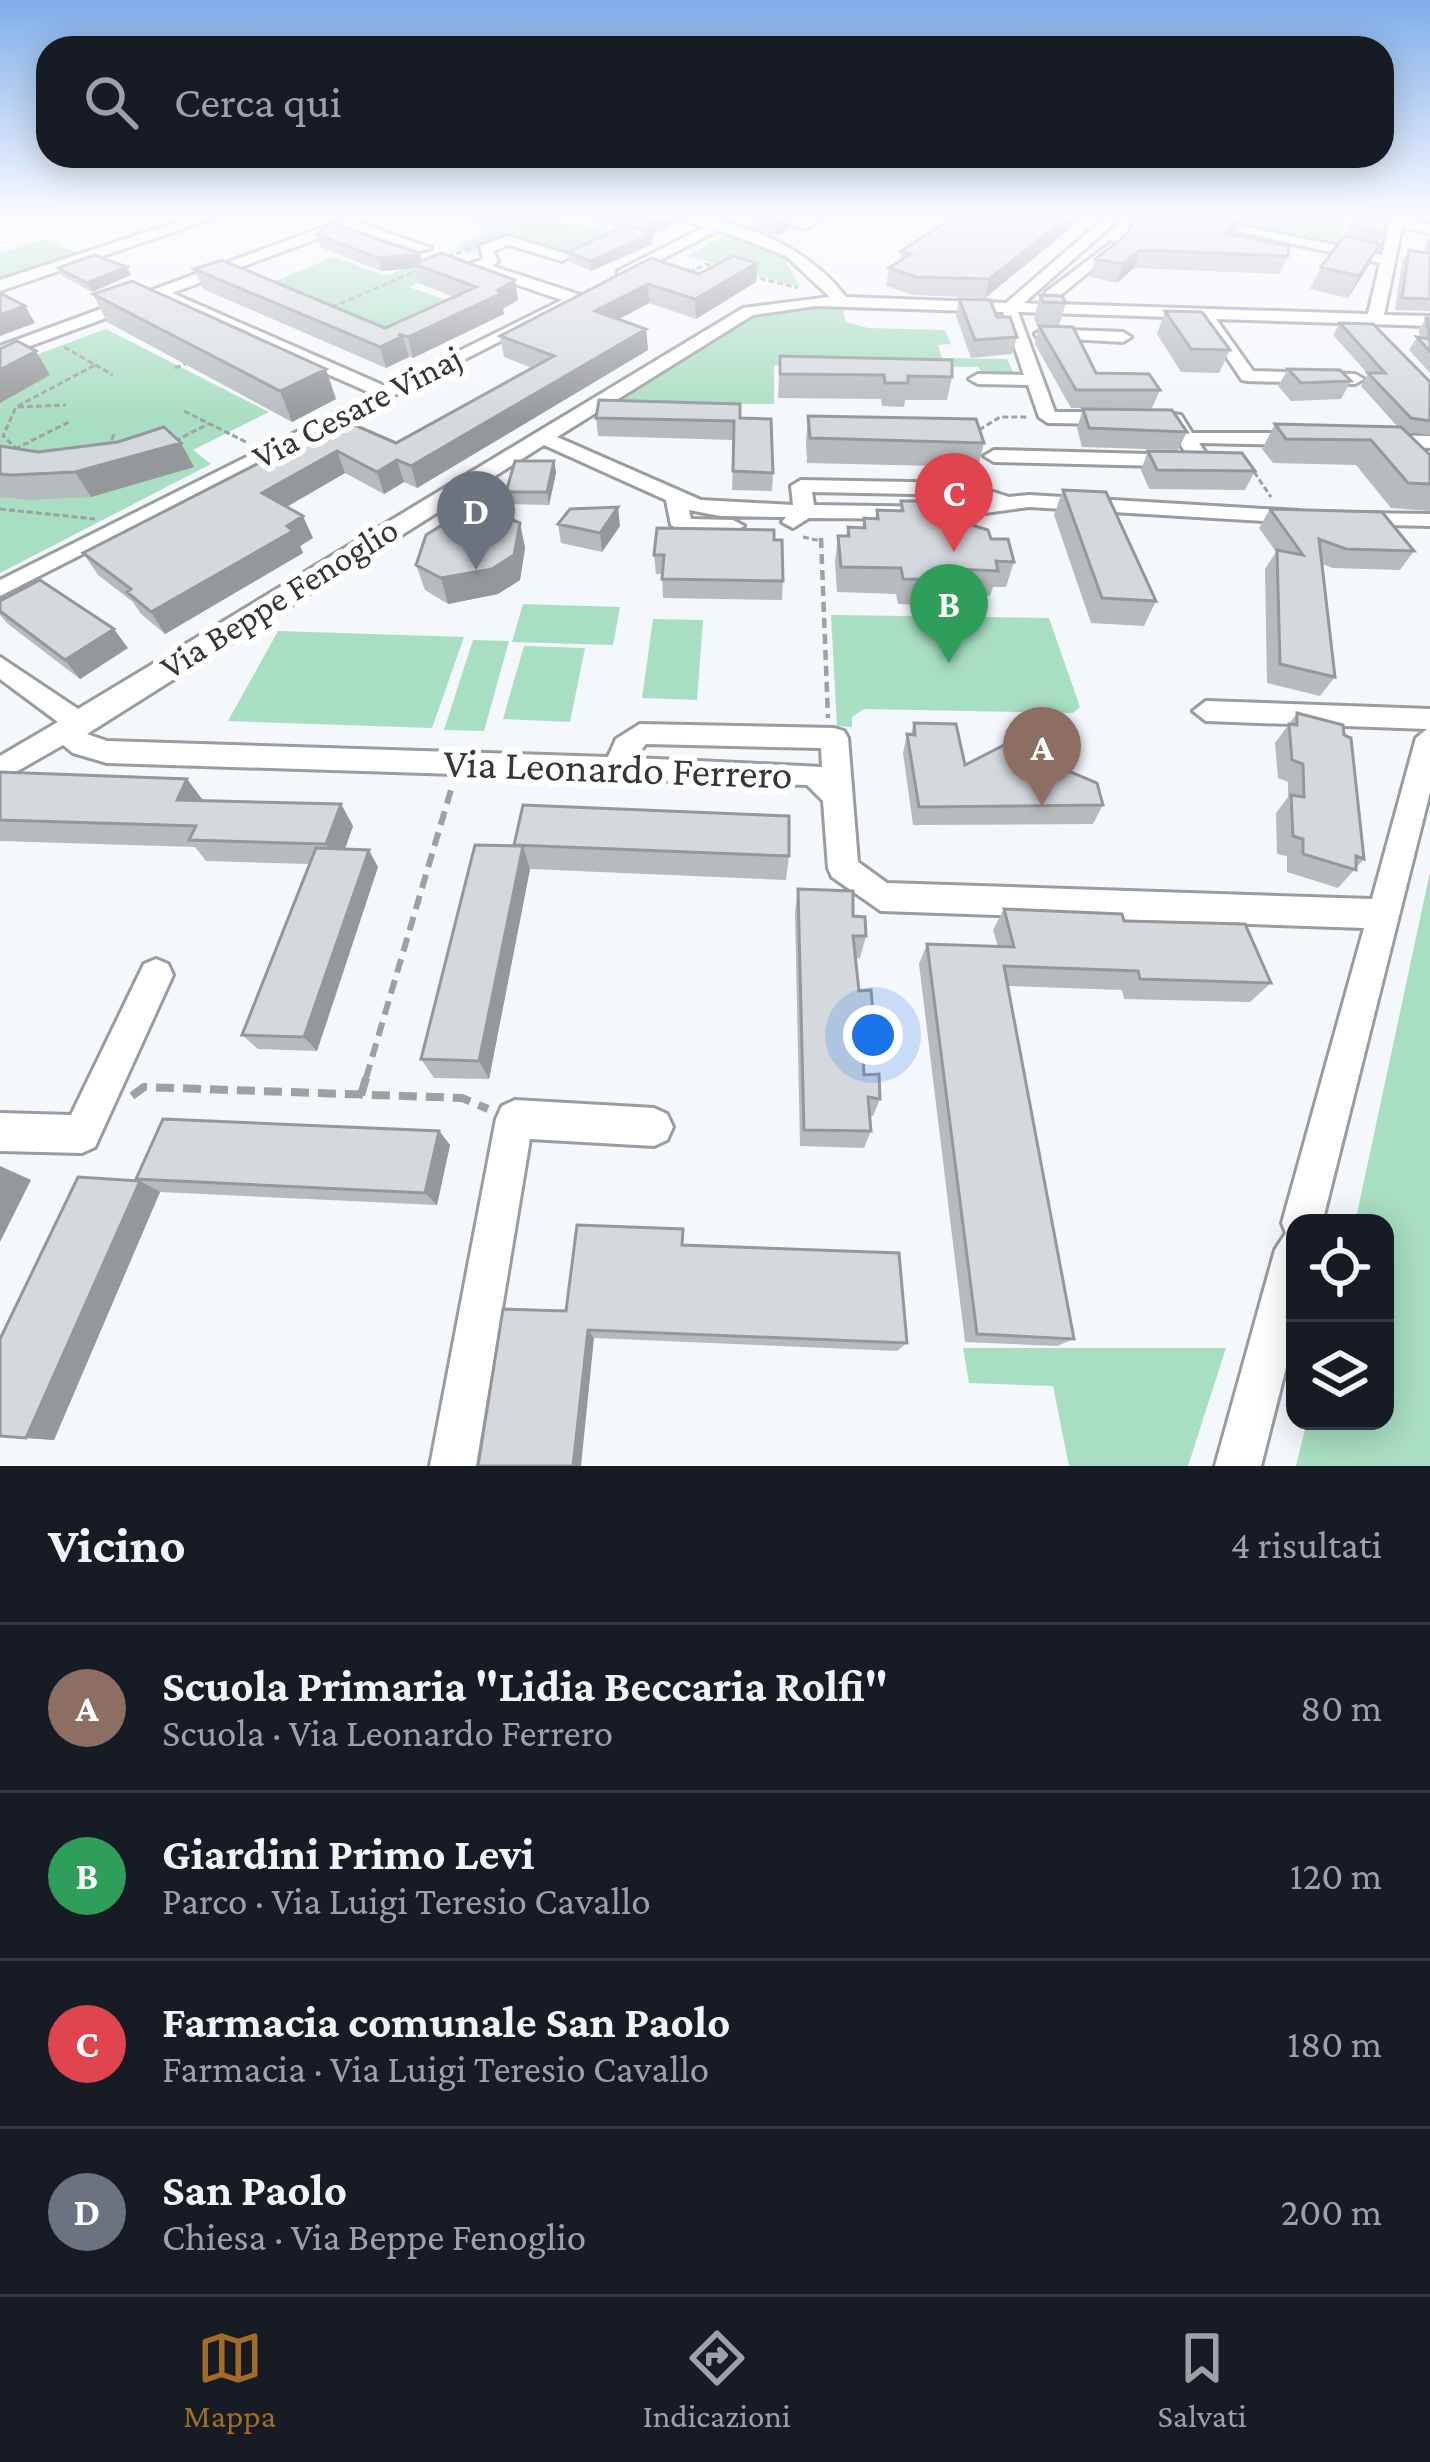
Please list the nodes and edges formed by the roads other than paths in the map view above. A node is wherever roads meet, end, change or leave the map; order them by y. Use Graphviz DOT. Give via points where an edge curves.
graph roads {
  1 [pos="179,285"];
  2 [pos="536,285"];
  3 [pos="600,285"];
  4 [pos="813,285"];
  5 [pos="828,285"];
  6 [pos="1035,285"];
  7 [pos="1063,285"];
  8 [pos="1386,285"];
  9 [pos="158,293"];
  10 [pos="816,297"];
  11 [pos="575,298"];
  12 [pos="841,301"];
  13 [pos="1009,308"];
  14 [pos="1047,310"];
  15 [pos="1206,316"];
  16 [pos="1430,322"];
  17 [pos="1378,327"];
  18 [pos="1015,334"];
  19 [pos="1123,337"];
  20 [pos="0,352"];
  21 [pos="978,379"];
  22 [pos="1355,379"];
  23 [pos="1033,380"];
  24 [pos="383,392"];
  25 [pos="541,436"];
  26 [pos="1198,437"];
  27 [pos="1334,440"];
  28 [pos="1358,440"];
  29 [pos="1430,442"];
  30 [pos="994,456"];
  31 [pos="1430,520"];
  32 [pos="0,589"];
  33 [pos="0,666"];
  34 [pos="1206,711"];
  35 [pos="1430,719"];
  36 [pos="77,722"];
  37 [pos="1430,738"];
  38 [pos="617,767"];
  39 [pos="0,770"];
  40 [pos="838,791"];
  41 [pos="1383,914"];
  42 [pos="156,975"];
  43 [pos="654,1127"];
  44 [pos="0,1132"];
  45 [pos="1304,1214"];
  46 [pos="1286,1284"];
  47 [pos="453,1466"];
  48 [pos="1238,1466"];
  1 -- 9 [label="street"];
  2 -- 11 [label="street"];
  3 -- 11 [label="street, Via Cesare Vinaj"];
  4 -- 10 [label="street"];
  5 -- 12 [label="street"];
  6 -- 13 [label="street"];
  7 -- 14 [label="street"];
  8 -- 17 [label="street"];
  9 -- 20 [label="street"];
  9 -- 24 [label="street"];
  10 -- 12 [label="street, Via Beppe Fenoglio"];
  10 -- 25 [label="street, Via Beppe Fenoglio" via="734,317"];
  11 -- 24 [label="street, Via Cesare Vinaj"];
  12 -- 13 [label="street, Via Beppe Fenoglio"];
  13 -- 14 [label="street, Via Beppe Fenoglio"];
  13 -- 18 [label="street"];
  14 -- 15 [label="street, Via Beppe Fenoglio"];
  15 -- 17 [label="street, Via Beppe Fenoglio"];
  15 -- 22 [label="street" via="1248,376"];
  16 -- 17 [label="street, Via Beppe Fenoglio"];
  18 -- 19 [label="street"];
  18 -- 23 [label="street"];
  21 -- 23 [label="street"];
  23 -- 30 [label="street" via="1048,416 1174,419 1201,461"];
  24 -- 32 [label="street, Via Cesare Vinaj"];
  25 -- 31 [label="street" via="720,510 941,513 1001,501 1112,502"];
  25 -- 36 [label="street, Via Beppe Fenoglio"];
  26 -- 27 [label="street"];
  28 -- 29 [label="street"];
  33 -- 36 [label="street"];
  34 -- 35 [label="street"];
  36 -- 38 [label="street, Via Leonardo Ferrero" via="72,737 107,752"];
  36 -- 39 [label="street, Via Beppe Fenoglio"];
  37 -- 41 [label="street"];
  38 -- 40 [label="street, Via Leonardo Ferrero" via="812,774"];
  38 -- 40 [label="street" via="640,734 834,738"];
  40 -- 41 [label="street, Via Leonardo Ferrero" via="843,868 880,897"];
  41 -- 45 [label="street"];
  42 -- 44 [label="street" via="82,1134"];
  43 -- 47 [label="street" via="515,1120"];
  46 -- 48 [label="street"];
}
